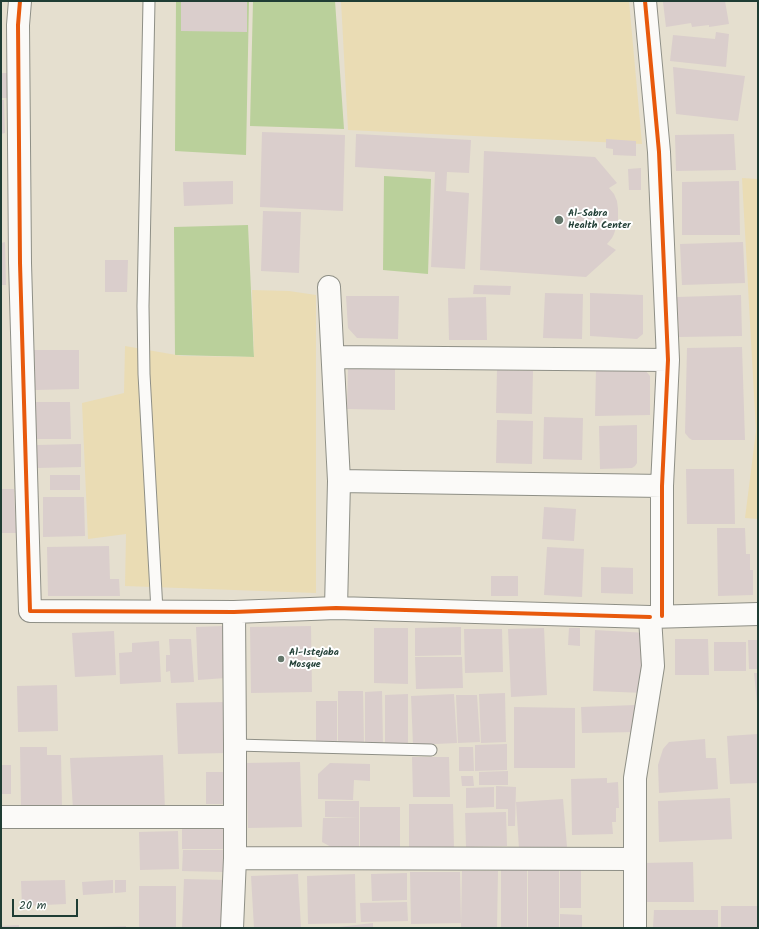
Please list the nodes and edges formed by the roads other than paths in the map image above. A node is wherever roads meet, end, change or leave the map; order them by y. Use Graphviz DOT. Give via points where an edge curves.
graph roads {
  1 [pos="20,1"];
  2 [pos="148,1"];
  3 [pos="645,1"];
  4 [pos="329,287"];
  5 [pos="333,357"];
  6 [pos="668,360"];
  7 [pos="339,481"];
  8 [pos="662,486"];
  9 [pos="336,608"];
  10 [pos="157,612"];
  11 [pos="234,612"];
  12 [pos="758,614"];
  13 [pos="656,617"];
  14 [pos="235,745"];
  15 [pos="431,750"];
  16 [pos="1,817"];
  17 [pos="235,817"];
  18 [pos="235,858"];
  19 [pos="634,860"];
  20 [pos="232,928"];
  21 [pos="635,928"];
  1 -- 10 [label="street" via="20,263 30,611"];
  2 -- 10 [label="lane" via="143,314"];
  3 -- 6 [label="street" via="658,152"];
  4 -- 5 [label="street"];
  5 -- 6 [label="street"];
  5 -- 7 [label="street"];
  6 -- 8 [label="street"];
  7 -- 8 [label="street"];
  7 -- 9 [label="street"];
  8 -- 13 [label="street"];
  9 -- 11 [label="street"];
  9 -- 13 [label="street"];
  10 -- 11 [label="street"];
  11 -- 14 [label="street"];
  12 -- 13 [label="street"];
  13 -- 19 [label="street" via="653,666 635,778"];
  14 -- 15 [label="lane"];
  14 -- 17 [label="street"];
  16 -- 17 [label="street"];
  17 -- 18 [label="street"];
  18 -- 19 [label="street"];
  18 -- 20 [label="street"];
  19 -- 21 [label="street"];
}
